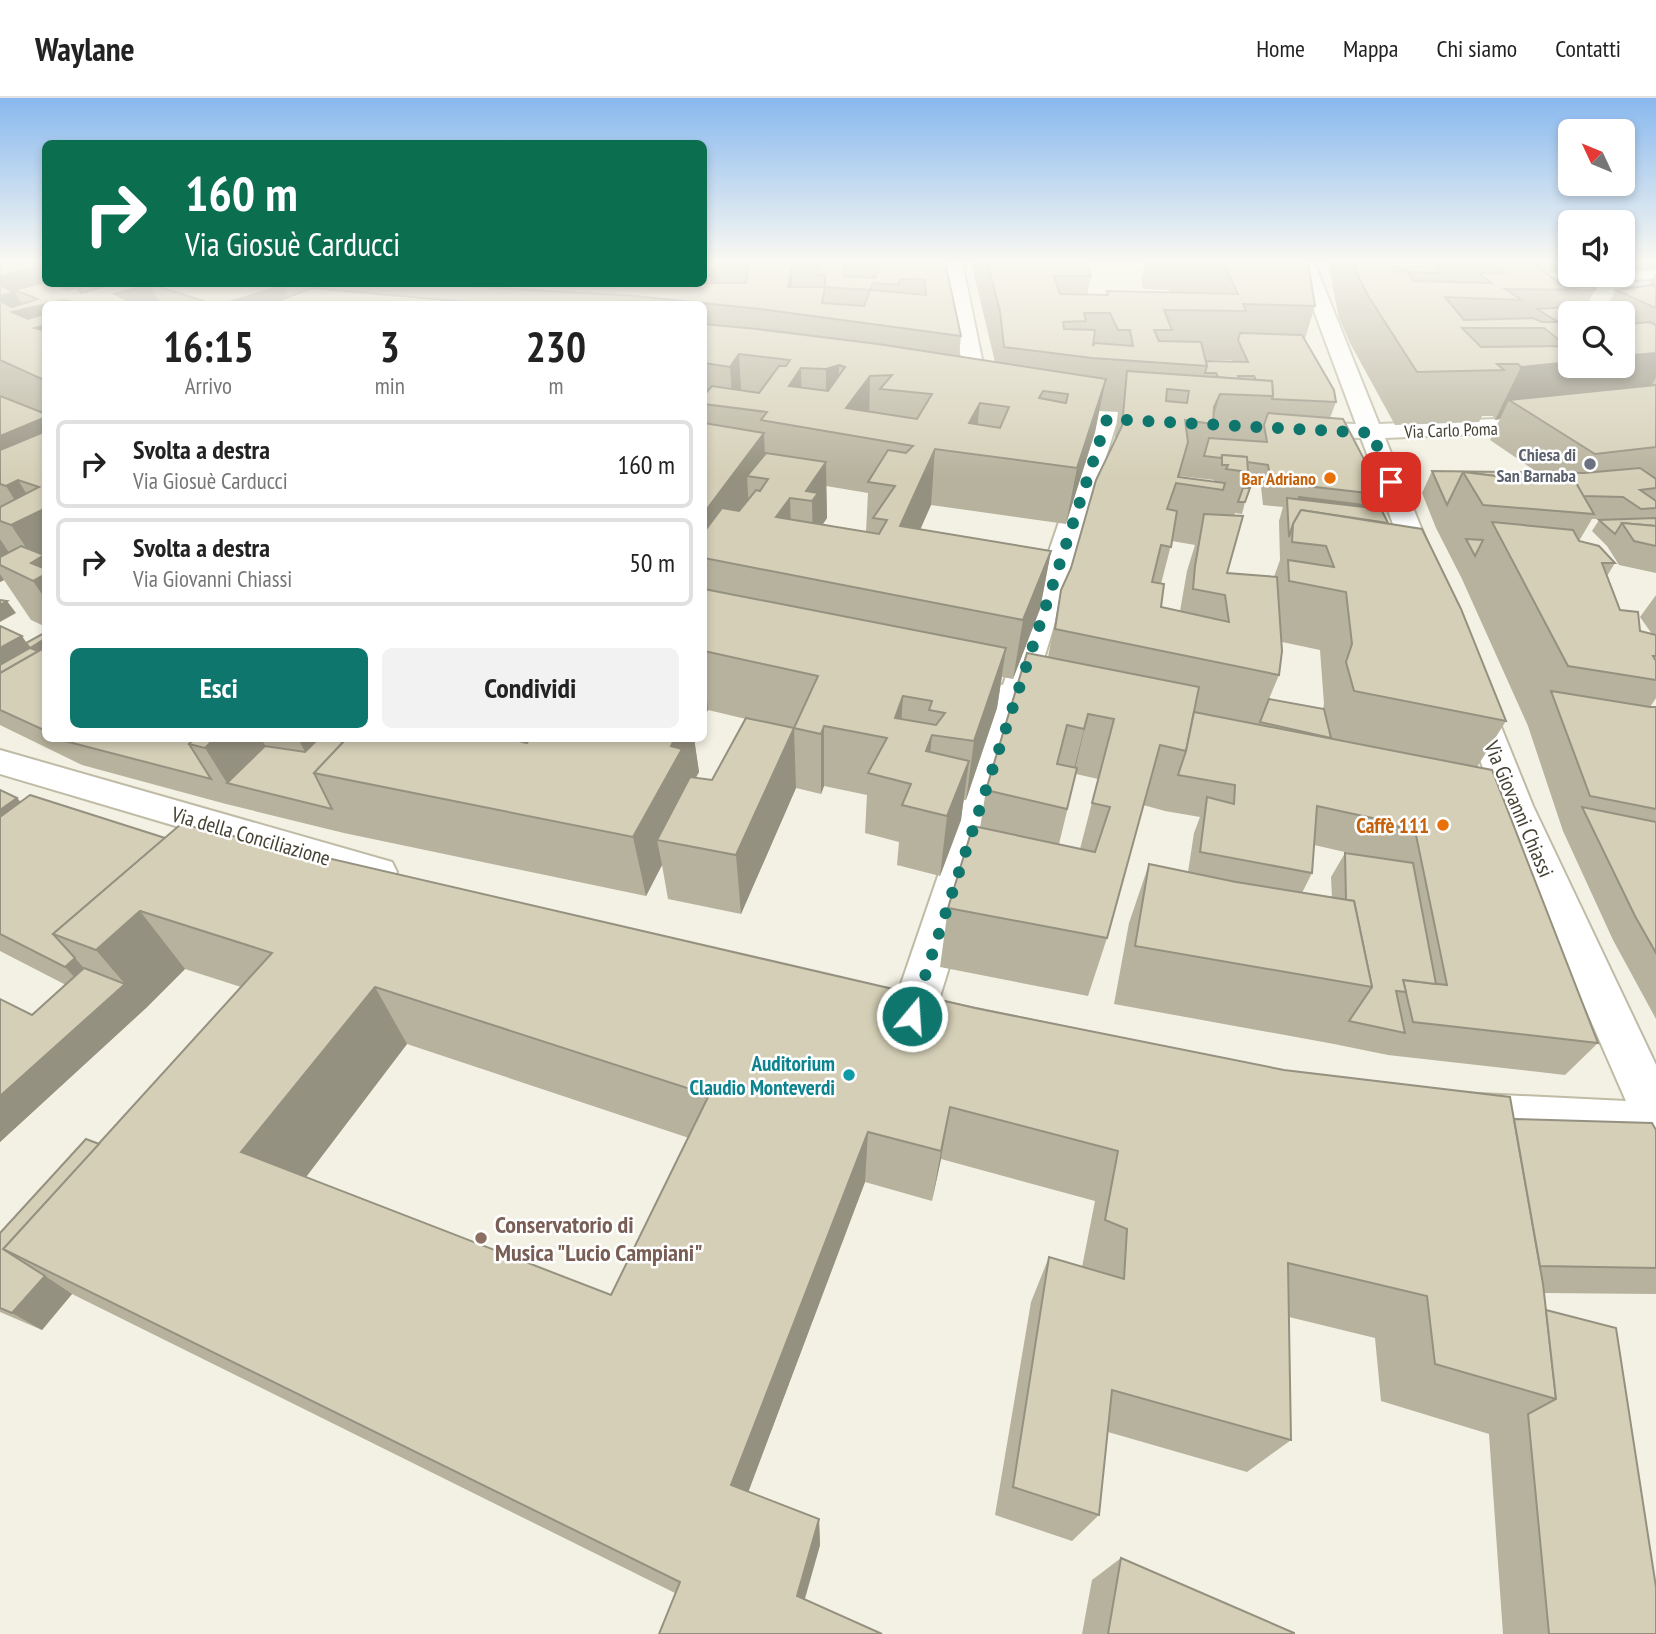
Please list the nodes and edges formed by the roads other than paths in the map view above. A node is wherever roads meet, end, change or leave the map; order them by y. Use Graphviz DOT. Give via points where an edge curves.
graph roads {
  1 [pos="967,334"];
  2 [pos="1338,334"];
  3 [pos="954,399"];
  4 [pos="980,403"];
  5 [pos="1005,406"];
  6 [pos="1030,410"];
  7 [pos="1107,419"];
  8 [pos="1575,421"];
  9 [pos="1186,423"];
  10 [pos="1278,428"];
  11 [pos="1372,433"];
  12 [pos="1436,600"];
  13 [pos="1460,664"];
  14 [pos="920,678"];
  15 [pos="1014,697"];
  16 [pos="1094,714"];
  17 [pos="0,762"];
  18 [pos="1480,799"];
  19 [pos="1514,806"];
  20 [pos="413,881"];
  21 [pos="872,1005"];
  22 [pos="912,1016"];
  23 [pos="953,1023"];
  24 [pos="1421,1108"];
  25 [pos="1656,1115"];
  26 [pos="1656,1124"];
  1 -- 4 [label="street"];
  2 -- 11 [label="street"];
  3 -- 4 [label="street"];
  4 -- 5 [label="street"];
  6 -- 7 [label="street"];
  7 -- 9 [label="street"];
  7 -- 15 [label="street"];
  8 -- 11 [label="street, Via Carlo Poma" via="1483,430"];
  10 -- 11 [label="street, Via Carlo Poma"];
  11 -- 12 [label="street"];
  13 -- 19 [label="street, Via Giovanni Chiassi"];
  14 -- 15 [label="street"];
  15 -- 16 [label="street"];
  15 -- 22 [label="street"];
  17 -- 20 [label="street, Via della Conciliazione"];
  18 -- 19 [label="street"];
  19 -- 25 [label="street, Via Giovanni Chiassi"];
  21 -- 22 [label="street"];
  22 -- 23 [label="street"];
  24 -- 26 [label="street" via="1448,1114"];
}
